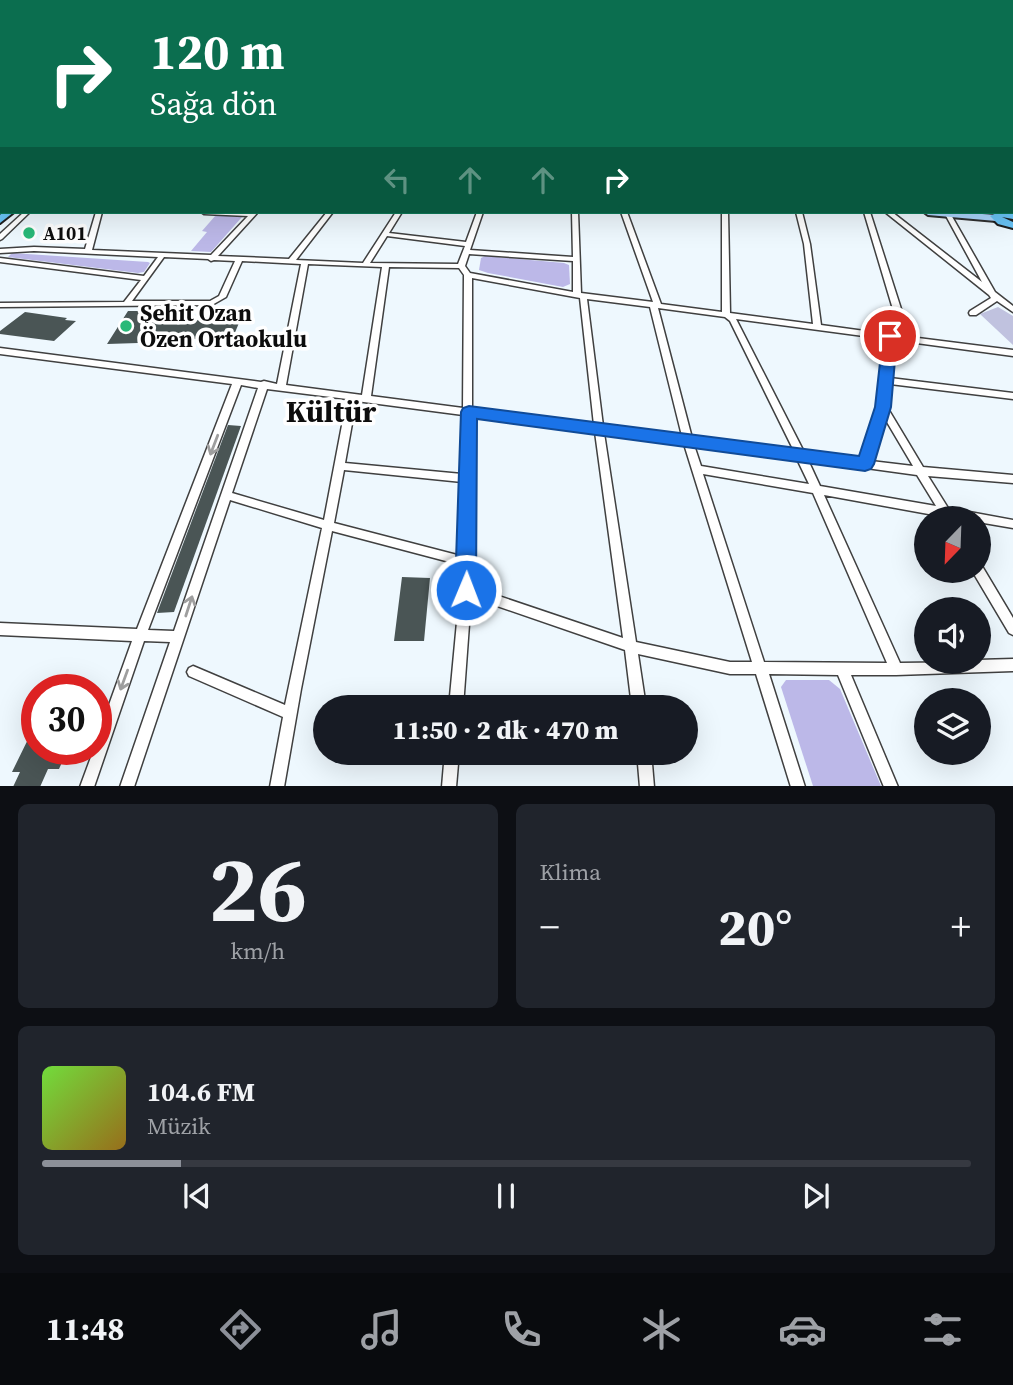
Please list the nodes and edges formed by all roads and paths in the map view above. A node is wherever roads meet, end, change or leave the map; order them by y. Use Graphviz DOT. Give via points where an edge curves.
graph roads {
  1 [pos="25,214"];
  2 [pos="98,214"];
  3 [pos="253,214"];
  4 [pos="328,214"];
  5 [pos="399,214"];
  6 [pos="479,214"];
  7 [pos="575,214"];
  8 [pos="625,214"];
  9 [pos="724,214"];
  10 [pos="800,214"];
  11 [pos="868,214"];
  12 [pos="890,214"];
  13 [pos="948,214"];
  14 [pos="1008,220"];
  15 [pos="385,234"];
  16 [pos="0,238"];
  17 [pos="0,245"];
  18 [pos="466,248"];
  19 [pos="34,249"];
  20 [pos="0,251"];
  21 [pos="88,252"];
  22 [pos="162,256"];
  23 [pos="211,259"];
  24 [pos="576,259"];
  25 [pos="0,260"];
  26 [pos="239,260"];
  27 [pos="290,262"];
  28 [pos="305,263"];
  29 [pos="365,265"];
  30 [pos="387,265"];
  31 [pos="461,266"];
  32 [pos="468,275"];
  33 [pos="145,278"];
  34 [pos="580,295"];
  35 [pos="995,299"];
  36 [pos="127,303"];
  37 [pos="0,305"];
  38 [pos="655,305"];
  39 [pos="1013,310"];
  40 [pos="973,313"];
  41 [pos="726,314"];
  42 [pos="817,326"];
  43 [pos="890,336"];
  44 [pos="906,338"];
  45 [pos="0,351"];
  46 [pos="1013,353"];
  47 [pos="884,380"];
  48 [pos="238,381"];
  49 [pos="264,384"];
  50 [pos="281,387"];
  51 [pos="352,396"];
  52 [pos="1013,396"];
  53 [pos="366,398"];
  54 [pos="883,407"];
  55 [pos="469,412"];
  56 [pos="599,429"];
  57 [pos="688,441"];
  58 [pos="801,456"];
  59 [pos="865,464"];
  60 [pos="341,466"];
  61 [pos="697,469"];
  62 [pos="920,471"];
  63 [pos="467,479"];
  64 [pos="1013,479"];
  65 [pos="816,490"];
  66 [pos="226,495"];
  67 [pos="941,506"];
  68 [pos="914,509"];
  69 [pos="991,521"];
  70 [pos="1013,524"];
  71 [pos="329,526"];
  72 [pos="466,562"];
  73 [pos="986,583"];
  74 [pos="466,590"];
  75 [pos="0,629"];
  76 [pos="1013,629"];
  77 [pos="140,636"];
  78 [pos="179,637"];
  79 [pos="632,647"];
  80 [pos="1013,665"];
  81 [pos="760,668"];
  82 [pos="842,668"];
  83 [pos="896,669"];
  84 [pos="193,672"];
  85 [pos="457,695"];
  86 [pos="638,695"];
  87 [pos="289,713"];
  88 [pos="451,765"];
  89 [pos="645,765"];
  90 [pos="87,786"];
  91 [pos="127,786"];
  92 [pos="277,786"];
  93 [pos="449,786"];
  94 [pos="647,786"];
  95 [pos="798,786"];
  96 [pos="891,786"];
  1 -- 16 [label="street"];
  2 -- 21 [label="street"];
  3 -- 23 [label="street"];
  4 -- 27 [label="street"];
  5 -- 15 [label="street"];
  6 -- 18 [label="street"];
  7 -- 24 [label="street"];
  8 -- 38 [label="street"];
  9 -- 41 [label="street"];
  10 -- 42 [label="street"];
  11 -- 44 [label="street"];
  12 -- 35 [label="street"];
  13 -- 14 [label="main road"];
  13 -- 35 [label="street"];
  15 -- 18 [label="street"];
  15 -- 29 [label="street"];
  17 -- 19 [label="street"];
  18 -- 24 [label="street"];
  18 -- 31 [label="street"];
  19 -- 20 [label="street"];
  19 -- 21 [label="street"];
  21 -- 22 [label="street"];
  22 -- 23 [label="street"];
  22 -- 33 [label="street"];
  23 -- 26 [label="street"];
  24 -- 34 [label="street"];
  25 -- 33 [label="street"];
  26 -- 27 [label="street"];
  26 -- 36 [label="street" via="222,297 212,303"];
  27 -- 28 [label="street"];
  28 -- 29 [label="street"];
  28 -- 50 [label="street"];
  29 -- 30 [label="street"];
  30 -- 31 [label="street"];
  30 -- 53 [label="street"];
  31 -- 32 [label="street"];
  32 -- 34 [label="street"];
  32 -- 55 [label="street"];
  33 -- 36 [label="street"];
  34 -- 38 [label="street"];
  34 -- 56 [label="street"];
  35 -- 39 [label="street"];
  35 -- 40 [label="street"];
  36 -- 37 [label="street"];
  38 -- 41 [label="street"];
  38 -- 57 [label="street"];
  41 -- 42 [label="street"];
  41 -- 58 [label="street"];
  42 -- 43 [label="street"];
  43 -- 44 [label="street"];
  43 -- 47 [label="street"];
  44 -- 46 [label="street"];
  45 -- 48 [label="street"];
  47 -- 52 [label="street"];
  47 -- 54 [label="street"];
  48 -- 49 [label="street"];
  48 -- 77 [label="street, one-way"];
  49 -- 50 [label="street"];
  49 -- 66 [label="street"];
  50 -- 51 [label="street"];
  51 -- 53 [label="street"];
  51 -- 60 [label="street"];
  53 -- 55 [label="street"];
  54 -- 59 [label="street"];
  54 -- 62 [label="street"];
  55 -- 56 [label="street"];
  55 -- 63 [label="street"];
  56 -- 57 [label="street"];
  56 -- 79 [label="street"];
  57 -- 58 [label="street"];
  57 -- 61 [label="street"];
  58 -- 59 [label="street"];
  58 -- 65 [label="street"];
  59 -- 62 [label="street"];
  60 -- 63 [label="street"];
  60 -- 71 [label="street"];
  61 -- 65 [label="street"];
  61 -- 81 [label="street"];
  62 -- 64 [label="street"];
  62 -- 67 [label="street"];
  63 -- 72 [label="street"];
  65 -- 68 [label="street"];
  65 -- 83 [label="street"];
  66 -- 71 [label="street"];
  78 -- 66 [label="street, one-way"];
  69 -- 70 [label="street"];
  71 -- 72 [label="street"];
  71 -- 87 [label="street"];
  72 -- 74 [label="street"];
  73 -- 76 [label="street"];
  74 -- 79 [label="street"];
  74 -- 85 [label="street"];
  75 -- 77 [label="street"];
  77 -- 78 [label="street"];
  77 -- 90 [label="street, one-way"];
  78 -- 91 [label="street"];
  79 -- 81 [label="street" via="730,668"];
  79 -- 86 [label="street"];
  80 -- 83 [label="street"];
  81 -- 82 [label="street"];
  81 -- 95 [label="street"];
  82 -- 83 [label="street"];
  82 -- 96 [label="street"];
  84 -- 87 [label="street"];
  87 -- 92 [label="street"];
  88 -- 93 [label="street"];
  89 -- 94 [label="street"];
}
